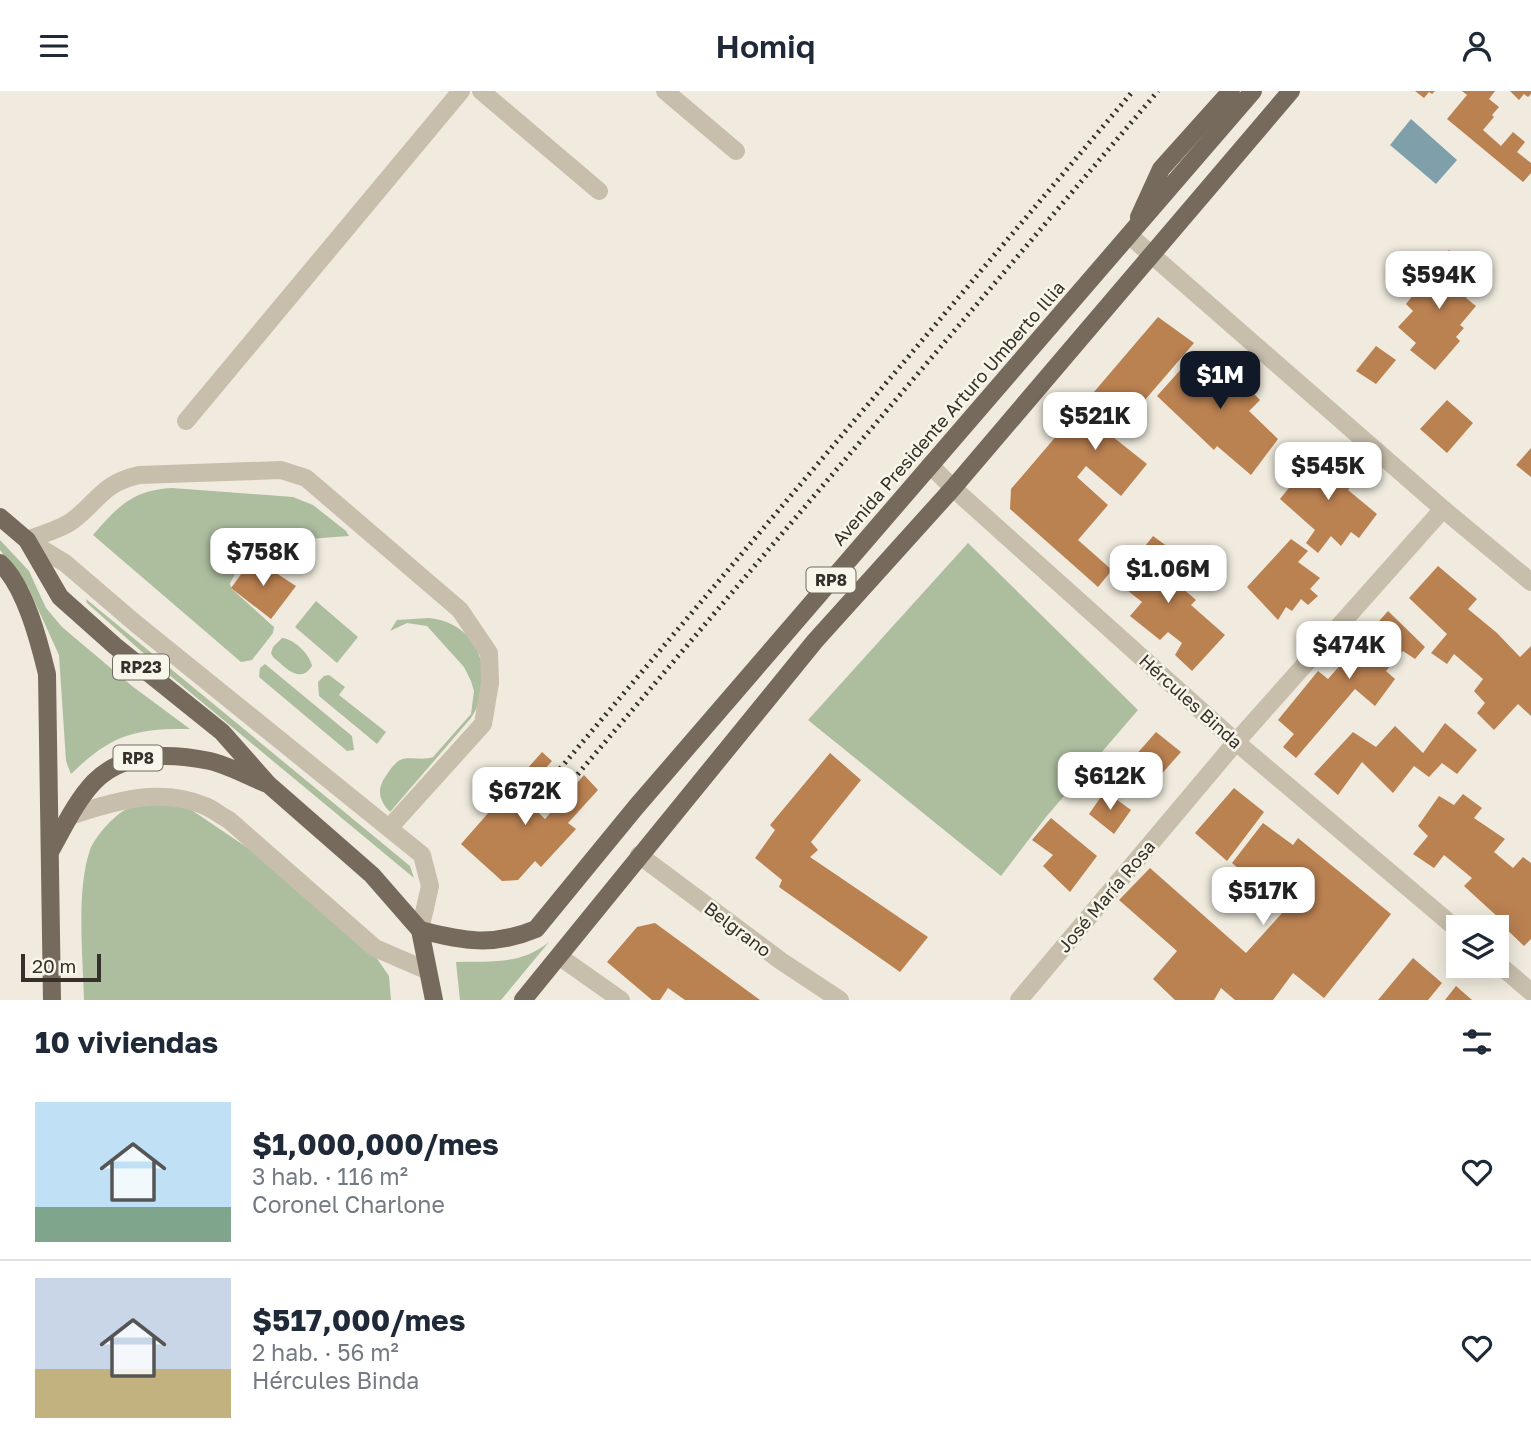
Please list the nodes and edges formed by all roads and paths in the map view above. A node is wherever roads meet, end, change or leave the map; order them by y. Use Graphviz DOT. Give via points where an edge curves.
graph roads {
  1 [pos="461,91"];
  2 [pos="481,91"];
  3 [pos="665,91"];
  4 [pos="1231,91"];
  5 [pos="1253,91"];
  6 [pos="1291,91"];
  7 [pos="736,151"];
  8 [pos="599,191"];
  9 [pos="1130,236"];
  10 [pos="1152,254"];
  11 [pos="186,421"];
  12 [pos="930,465"];
  13 [pos="953,488"];
  14 [pos="1443,509"];
  15 [pos="0,517"];
  16 [pos="27,540"];
  17 [pos="0,563"];
  18 [pos="1531,582"];
  19 [pos="1236,741"];
  20 [pos="268,784"];
  21 [pos="70,815"];
  22 [pos="390,827"];
  23 [pos="50,853"];
  24 [pos="639,855"];
  25 [pos="1446,920"];
  26 [pos="419,930"];
  27 [pos="560,957"];
  28 [pos="426,969"];
  29 [pos="1509,973"];
  30 [pos="1531,992"];
  31 [pos="52,1000"];
  32 [pos="434,1000"];
  33 [pos="523,1000"];
  34 [pos="621,1000"];
  35 [pos="840,1000"];
  36 [pos="1019,1000"];
  1 -- 11 [label="street"];
  2 -- 8 [label="street"];
  3 -- 7 [label="street"];
  4 -- 9 [label="main road" via="1161,169"];
  5 -- 9 [label="main road, Avenida Presidente Arturo Umberto Illia / RP8"];
  6 -- 10 [label="main road, RP8"];
  9 -- 10 [label="street"];
  9 -- 12 [label="main road, Avenida Presidente Arturo Umberto Illia / RP8"];
  10 -- 13 [label="main road, RP8"];
  10 -- 14 [label="street"];
  12 -- 13 [label="street, Hércules Binda"];
  12 -- 26 [label="main road, Avenida Presidente Arturo Umberto Illia / RP8" via="536,929 515,937 468,942"];
  13 -- 19 [label="street, Hércules Binda"];
  13 -- 24 [label="main road, RP8" via="815,641"];
  14 -- 18 [label="street"];
  14 -- 19 [label="street, José María Rosa"];
  15 -- 16 [label="main road, RP23"];
  16 -- 20 [label="main road, RP23" via="60,597 222,732"];
  16 -- 22 [label="street" via="65,563"];
  16 -- 22 [label="street" via="72,521 119,479 281,470 306,478 460,610 489,653 484,725"];
  17 -- 23 [label="main road" via="8,570 33,624 47,674"];
  19 -- 25 [label="street, Hércules Binda"];
  19 -- 36 [label="street, José María Rosa"];
  20 -- 21 [label="main road, RP8" via="212,761 142,757 116,766 94,782"];
  20 -- 26 [label="main road, RP8" via="372,875"];
  21 -- 23 [label="main road, RP8"];
  21 -- 28 [label="street" via="136,797 164,796 206,806 229,820 375,949"];
  22 -- 26 [label="street" via="422,855 430,886"];
  23 -- 31 [label="main road, RP8"];
  24 -- 27 [label="main road, RP8"];
  24 -- 35 [label="street, Belgrano"];
  26 -- 28 [label="main road"];
  27 -- 33 [label="main road, RP8"];
  27 -- 34 [label="street"];
  28 -- 32 [label="main road"];
  29 -- 30 [label="street"];
}
